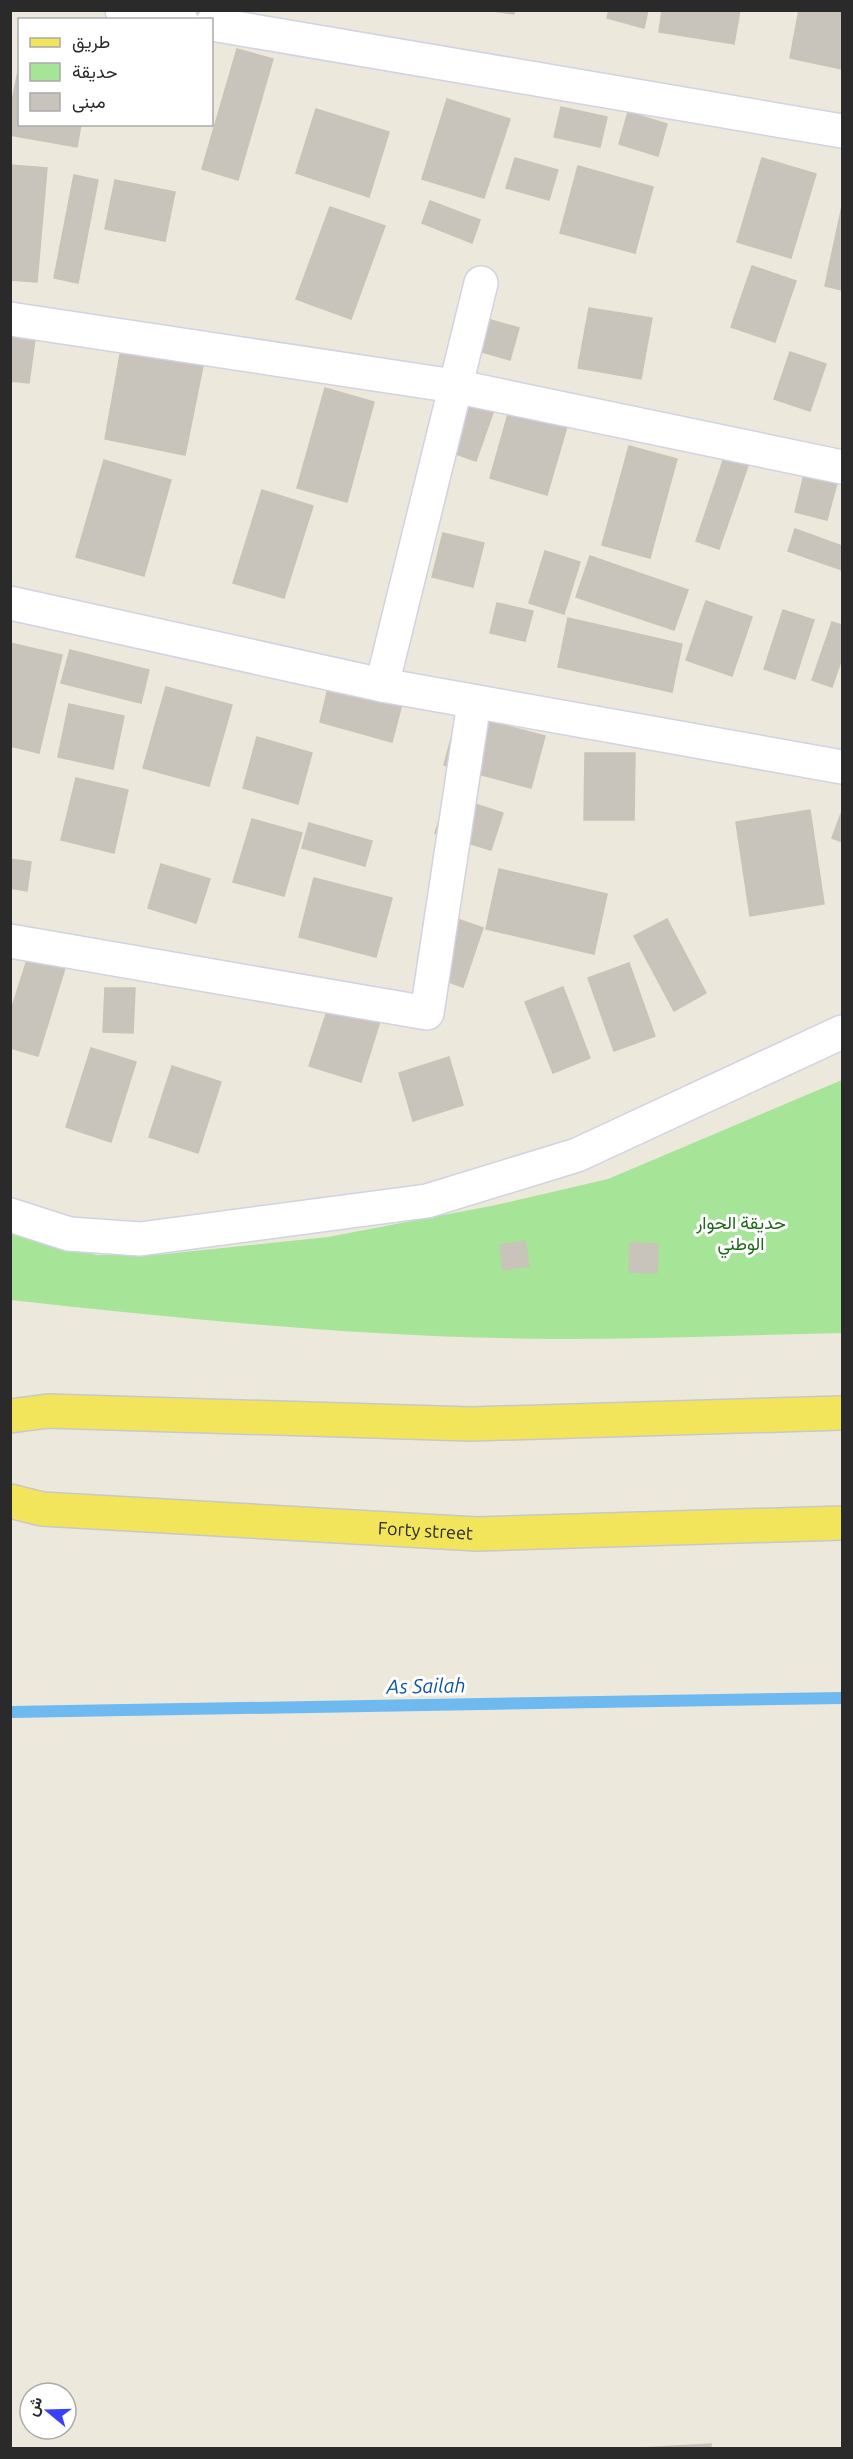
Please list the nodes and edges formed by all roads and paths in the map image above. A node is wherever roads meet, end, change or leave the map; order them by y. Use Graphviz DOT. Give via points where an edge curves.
graph roads {
  1 [pos="122,10"];
  2 [pos="169,18"];
  3 [pos="271,22"];
  4 [pos="213,24"];
  5 [pos="843,131"];
  6 [pos="481,283"];
  7 [pos="10,319"];
  8 [pos="454,386"];
  9 [pos="843,467"];
  10 [pos="10,603"];
  11 [pos="382,685"];
  12 [pos="474,703"];
  13 [pos="843,767"];
  14 [pos="10,941"];
  15 [pos="843,1032"];
  16 [pos="10,1215"];
  17 [pos="10,1394"];
  18 [pos="48,1411"];
  19 [pos="843,1413"];
  20 [pos="10,1416"];
  21 [pos="10,1501"];
  22 [pos="42,1509"];
  23 [pos="10,1516"];
  24 [pos="843,1523"];
  1 -- 2 [label="street"];
  3 -- 4 [label="street"];
  3 -- 5 [label="street"];
  6 -- 8 [label="street"];
  7 -- 8 [label="street"];
  8 -- 9 [label="street"];
  8 -- 11 [label="street"];
  10 -- 11 [label="street"];
  11 -- 12 [label="street"];
  12 -- 13 [label="street"];
  12 -- 14 [label="street" via="427,1013"];
  15 -- 16 [label="street" via="577,1155 426,1201 140,1239 69,1234"];
  17 -- 18 [label="main road"];
  18 -- 19 [label="main road" via="471,1424"];
  18 -- 20 [label="main road"];
  21 -- 22 [label="main road, Forty street"];
  22 -- 23 [label="main road"];
  22 -- 24 [label="main road, Forty street" via="477,1534"];
}
